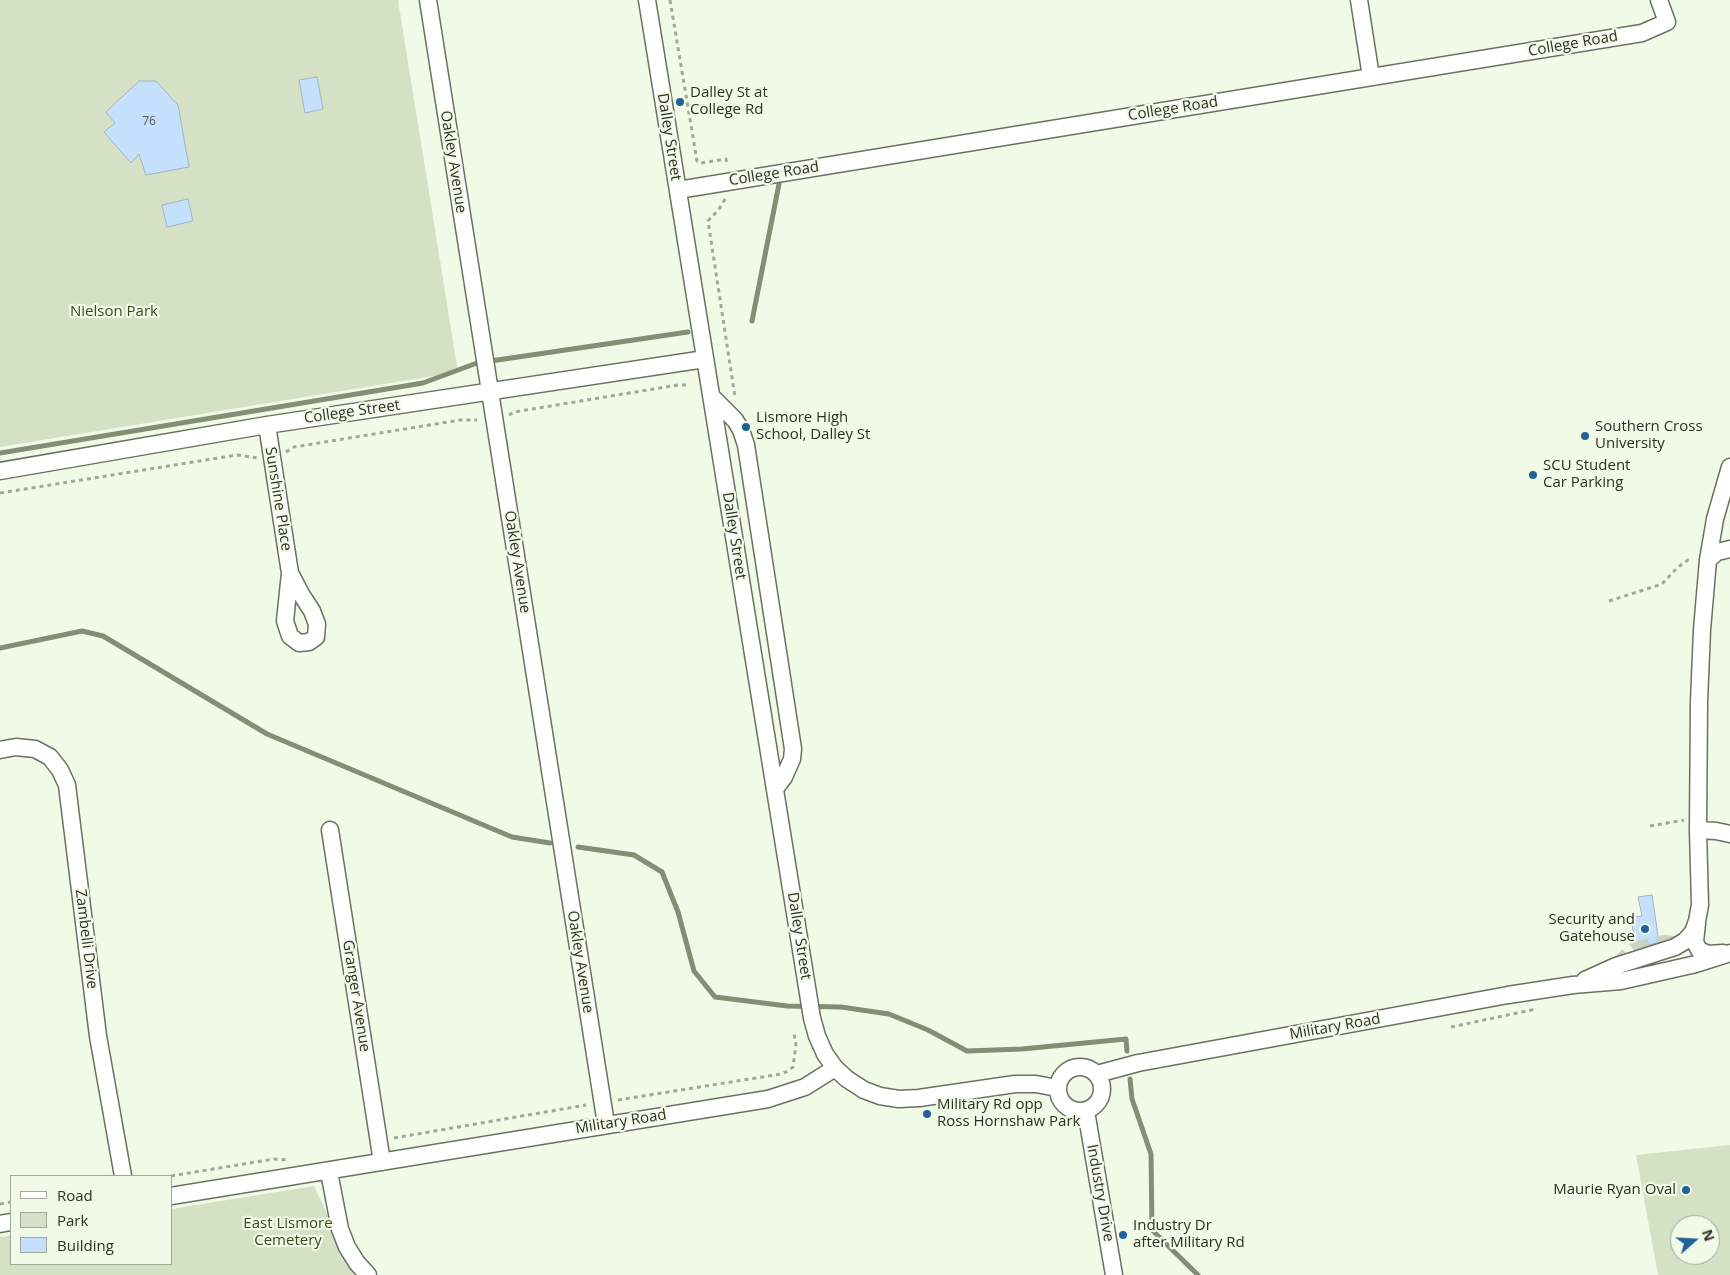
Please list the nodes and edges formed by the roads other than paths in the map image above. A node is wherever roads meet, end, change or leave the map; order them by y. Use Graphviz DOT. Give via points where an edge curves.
graph roads {
  1 [pos="428,0"];
  2 [pos="646,0"];
  3 [pos="1359,0"];
  4 [pos="1659,0"];
  5 [pos="1371,77"];
  6 [pos="678,190"];
  7 [pos="705,358"];
  8 [pos="490,392"];
  9 [pos="711,396"];
  10 [pos="266,425"];
  11 [pos="1730,467"];
  12 [pos="0,471"];
  13 [pos="1730,549"];
  14 [pos="1708,560"];
  15 [pos="290,573"];
  16 [pos="0,750"];
  17 [pos="775,789"];
  18 [pos="330,830"];
  19 [pos="1698,830"];
  20 [pos="1730,834"];
  21 [pos="1698,921"];
  22 [pos="1730,953"];
  23 [pos="1573,984"];
  24 [pos="835,1068"];
  25 [pos="1097,1074"];
  26 [pos="1057,1088"];
  27 [pos="1086,1111"];
  28 [pos="606,1124"];
  29 [pos="382,1162"];
  30 [pos="329,1172"];
  31 [pos="123,1175"];
  32 [pos="172,1196"];
  33 [pos="368,1275"];
  34 [pos="1114,1275"];
  1 -- 8 [label="street, Oakley Avenue"];
  2 -- 6 [label="street, Dalley Street"];
  3 -- 5 [label="street"];
  4 -- 5 [label="street, College Road" via="1667,22 1642,33"];
  5 -- 6 [label="street, College Road"];
  6 -- 7 [label="street, Dalley Street"];
  7 -- 8 [label="street, College Street"];
  7 -- 9 [label="street, Dalley Street"];
  8 -- 10 [label="street, College Street"];
  8 -- 28 [label="street, Oakley Avenue"];
  9 -- 17 [label="street, Dalley Street"];
  9 -- 17 [label="street" via="735,420 746,445 793,749 784,778"];
  10 -- 12 [label="street, College Street"];
  10 -- 15 [label="street, Sunshine Place"];
  11 -- 14 [label="street" via="1715,519"];
  13 -- 14 [label="street" via="1717,552"];
  14 -- 19 [label="street" via="1699,702"];
  16 -- 31 [label="street, Zambelli Drive" via="16,747 36,749 50,757 66,785 98,1036"];
  17 -- 24 [label="street, Dalley Street" via="812,1018 825,1054"];
  18 -- 29 [label="street, Granger Avenue"];
  19 -- 20 [label="street"];
  19 -- 21 [label="street"];
  21 -- 22 [label="street" via="1695,942 1699,950 1708,954"];
  21 -- 23 [label="street" via="1689,936 1675,947"];
  22 -- 23 [label="street" via="1621,981"];
  23 -- 25 [label="street, Military Road" via="1148,1061"];
  24 -- 26 [label="street" via="864,1090 899,1100 1015,1084"];
  24 -- 28 [label="street, Military Road" via="805,1087 768,1098"];
  25 -- 26 [label="street" via="1084,1067 1069,1069 1059,1080"];
  25 -- 27 [label="street" via="1102,1086 1100,1099"];
  26 -- 27 [label="street" via="1060,1102 1065,1107"];
  27 -- 34 [label="street, Industry Drive"];
  28 -- 29 [label="street, Military Road"];
  29 -- 30 [label="street, Military Road"];
  30 -- 32 [label="street, Military Road"];
  30 -- 33 [label="street" via="343,1238 356,1263"];
}
